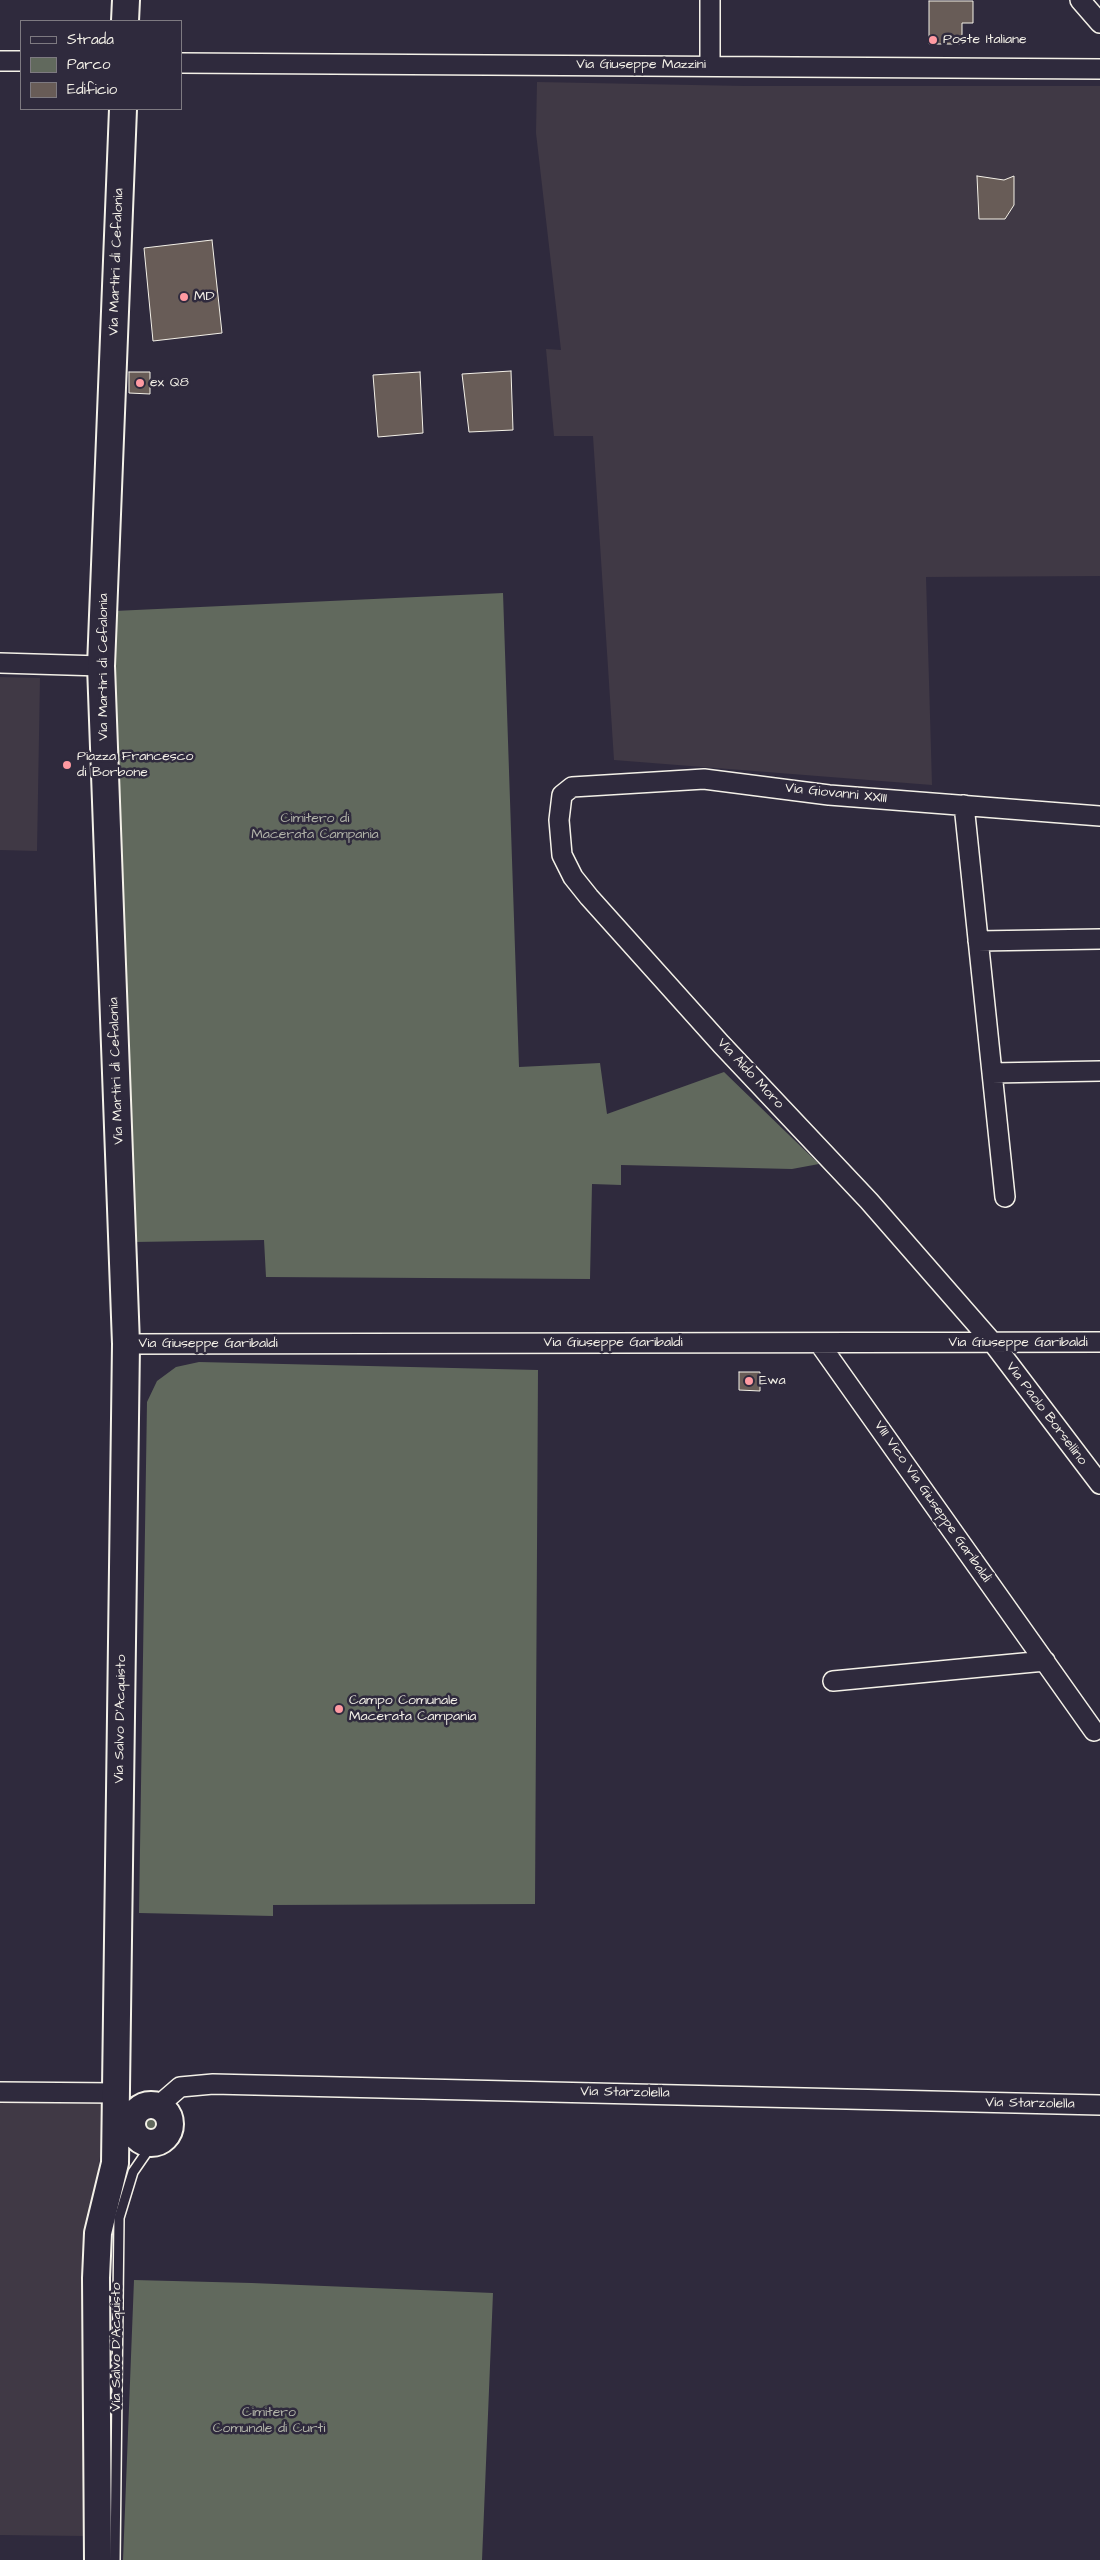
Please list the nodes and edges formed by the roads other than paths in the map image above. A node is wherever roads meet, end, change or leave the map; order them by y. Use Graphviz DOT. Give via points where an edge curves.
graph roads {
  1 [pos="126,0"];
  2 [pos="710,0"];
  3 [pos="1080,0"];
  4 [pos="125,20"];
  5 [pos="1100,23"];
  6 [pos="0,61"];
  7 [pos="20,61"];
  8 [pos="182,63"];
  9 [pos="710,65"];
  10 [pos="1100,68"];
  11 [pos="122,110"];
  12 [pos="0,663"];
  13 [pos="102,666"];
  14 [pos="572,787"];
  15 [pos="964,805"];
  16 [pos="1100,816"];
  17 [pos="1100,939"];
  18 [pos="978,941"];
  19 [pos="1100,1071"];
  20 [pos="992,1073"];
  21 [pos="1005,1197"];
  22 [pos="1100,1342"];
  23 [pos="818,1343"];
  24 [pos="993,1343"];
  25 [pos="126,1344"];
  26 [pos="1100,1484"];
  27 [pos="1045,1661"];
  28 [pos="833,1681"];
  29 [pos="1094,1730"];
  30 [pos="0,2092"];
  31 [pos="116,2093"];
  32 [pos="1100,2105"];
  33 [pos="146,2123"];
  34 [pos="115,2163"];
  35 [pos="98,2560"];
  36 [pos="115,2560"];
  1 -- 4 [label="street"];
  2 -- 9 [label="street"];
  3 -- 5 [label="street"];
  6 -- 7 [label="street"];
  8 -- 9 [label="street, Via Giuseppe Mazzini"];
  9 -- 10 [label="street, Via Giuseppe Mazzini"];
  11 -- 13 [label="street, Via Martiri di Cefalonia"];
  12 -- 13 [label="street"];
  13 -- 25 [label="street, Via Martiri di Cefalonia"];
  14 -- 15 [label="street, Via Giovanni XXIII" via="704,779 829,795"];
  14 -- 24 [label="street, Via Aldo Moro" via="562,796 559,820 562,855 573,877 721,1044 869,1201"];
  15 -- 16 [label="street, Via Giovanni XXIII"];
  15 -- 18 [label="street"];
  17 -- 18 [label="street"];
  18 -- 20 [label="street"];
  19 -- 20 [label="street"];
  20 -- 21 [label="street"];
  22 -- 24 [label="street, Via Giuseppe Garibaldi"];
  23 -- 24 [label="street, Via Giuseppe Garibaldi"];
  23 -- 25 [label="street, Via Giuseppe Garibaldi"];
  23 -- 27 [label="street, VIII Vico Via Giuseppe Garibaldi"];
  24 -- 26 [label="street, Via Paolo Borsellino"];
  25 -- 31 [label="street, Via Salvo D'Acquisto"];
  27 -- 28 [label="street"];
  27 -- 29 [label="street, VIII Vico Via Giuseppe Garibaldi"];
  30 -- 31 [label="street"];
  31 -- 33 [label="street"];
  31 -- 34 [label="street, Via Salvo D'Acquisto"];
  32 -- 33 [label="street, Via Starzolella" via="213,2084 180,2087"];
  33 -- 34 [label="street, Via Salvo D'Acquisto"];
  33 -- 36 [label="lane, Via Salvo D'Acquisto" via="119,2218"];
  34 -- 35 [label="street, Via Salvo D'Acquisto" via="98,2233"];
}
